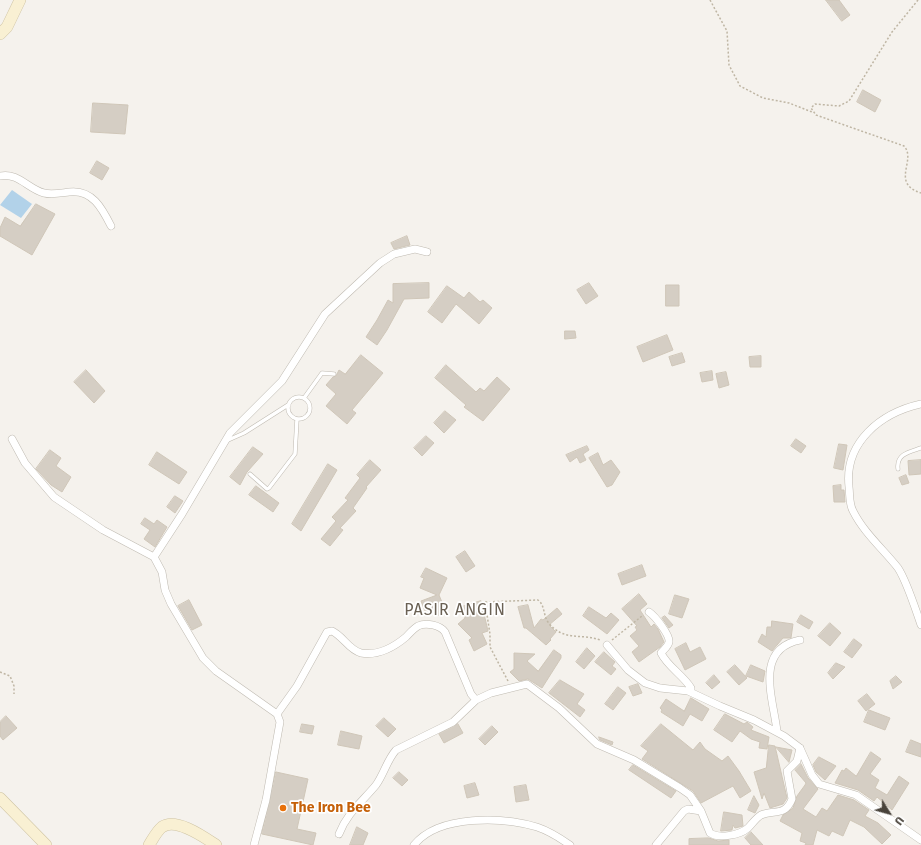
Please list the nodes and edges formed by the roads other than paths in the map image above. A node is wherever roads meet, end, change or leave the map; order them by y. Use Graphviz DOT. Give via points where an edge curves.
graph roads {
  1 [pos="20,0"];
  2 [pos="0,34"];
  3 [pos="0,176"];
  4 [pos="111,226"];
  5 [pos="427,252"];
  6 [pos="334,374"];
  7 [pos="304,398"];
  8 [pos="288,404"];
  9 [pos="921,404"];
  10 [pos="297,419"];
  11 [pos="12,439"];
  12 [pos="225,442"];
  13 [pos="921,448"];
  14 [pos="898,469"];
  15 [pos="250,474"];
  16 [pos="154,557"];
  17 [pos="649,612"];
  18 [pos="921,625"];
  19 [pos="800,640"];
  20 [pos="607,645"];
  21 [pos="691,692"];
  22 [pos="476,700"];
  23 [pos="277,714"];
  24 [pos="777,731"];
  25 [pos="800,748"];
  26 [pos="0,798"];
  27 [pos="701,811"];
  28 [pos="339,834"];
  29 [pos="921,840"];
  30 [pos="44,844"];
  31 [pos="149,845"];
  32 [pos="216,845"];
  33 [pos="254,845"];
  34 [pos="414,845"];
  35 [pos="570,845"];
  36 [pos="656,845"];
  1 -- 2 [label="main road" via="7,27"];
  3 -- 4 [label="street" via="17,177 45,194 75,191 84,193 98,203"];
  5 -- 12 [label="street" via="415,249 394,254 380,263 325,314 282,381 236,425"];
  6 -- 7 [label="lane" via="322,373"];
  7 -- 8 [label="lane" via="296,397"];
  7 -- 10 [label="lane" via="309,403 309,411 305,417"];
  8 -- 10 [label="lane" via="291,415"];
  8 -- 12 [label="lane"];
  9 -- 18 [label="street" via="888,415 861,438 852,454 848,484 853,512 899,571"];
  10 -- 15 [label="lane" via="295,454 270,488 267,489"];
  11 -- 16 [label="street" via="25,463 54,497 103,530"];
  12 -- 16 [label="street"];
  13 -- 14 [label="lane" via="902,455"];
  16 -- 23 [label="street" via="162,572 171,604 203,658 216,671"];
  17 -- 21 [label="street" via="669,638 668,645 661,653 664,659 687,682"];
  19 -- 24 [label="street" via="782,648 771,662 770,676"];
  20 -- 21 [label="street" via="628,670 645,683 660,688"];
  21 -- 24 [label="street"];
  22 -- 23 [label="street" via="471,694 446,632 440,627 419,626 392,647 369,653 356,651 338,635 329,631 323,636 298,686"];
  22 -- 27 [label="street" via="527,684 559,708 597,744 634,760 680,788 690,795"];
  22 -- 28 [label="street" via="453,722 396,750 376,785 351,812"];
  23 -- 33 [label="street" via="280,722 266,800"];
  24 -- 25 [label="street"];
  25 -- 27 [label="street" via="796,761 787,771 792,799 784,809 761,815 744,831 720,836 710,833"];
  25 -- 29 [label="street" via="819,784 856,795"];
  26 -- 30 [label="main road"];
  27 -- 36 [label="street" via="684,811"];
  31 -- 32 [label="main road" via="162,828 171,824 179,825"];
  34 -- 35 [label="street" via="440,827 456,822 485,820 538,827"];
}
